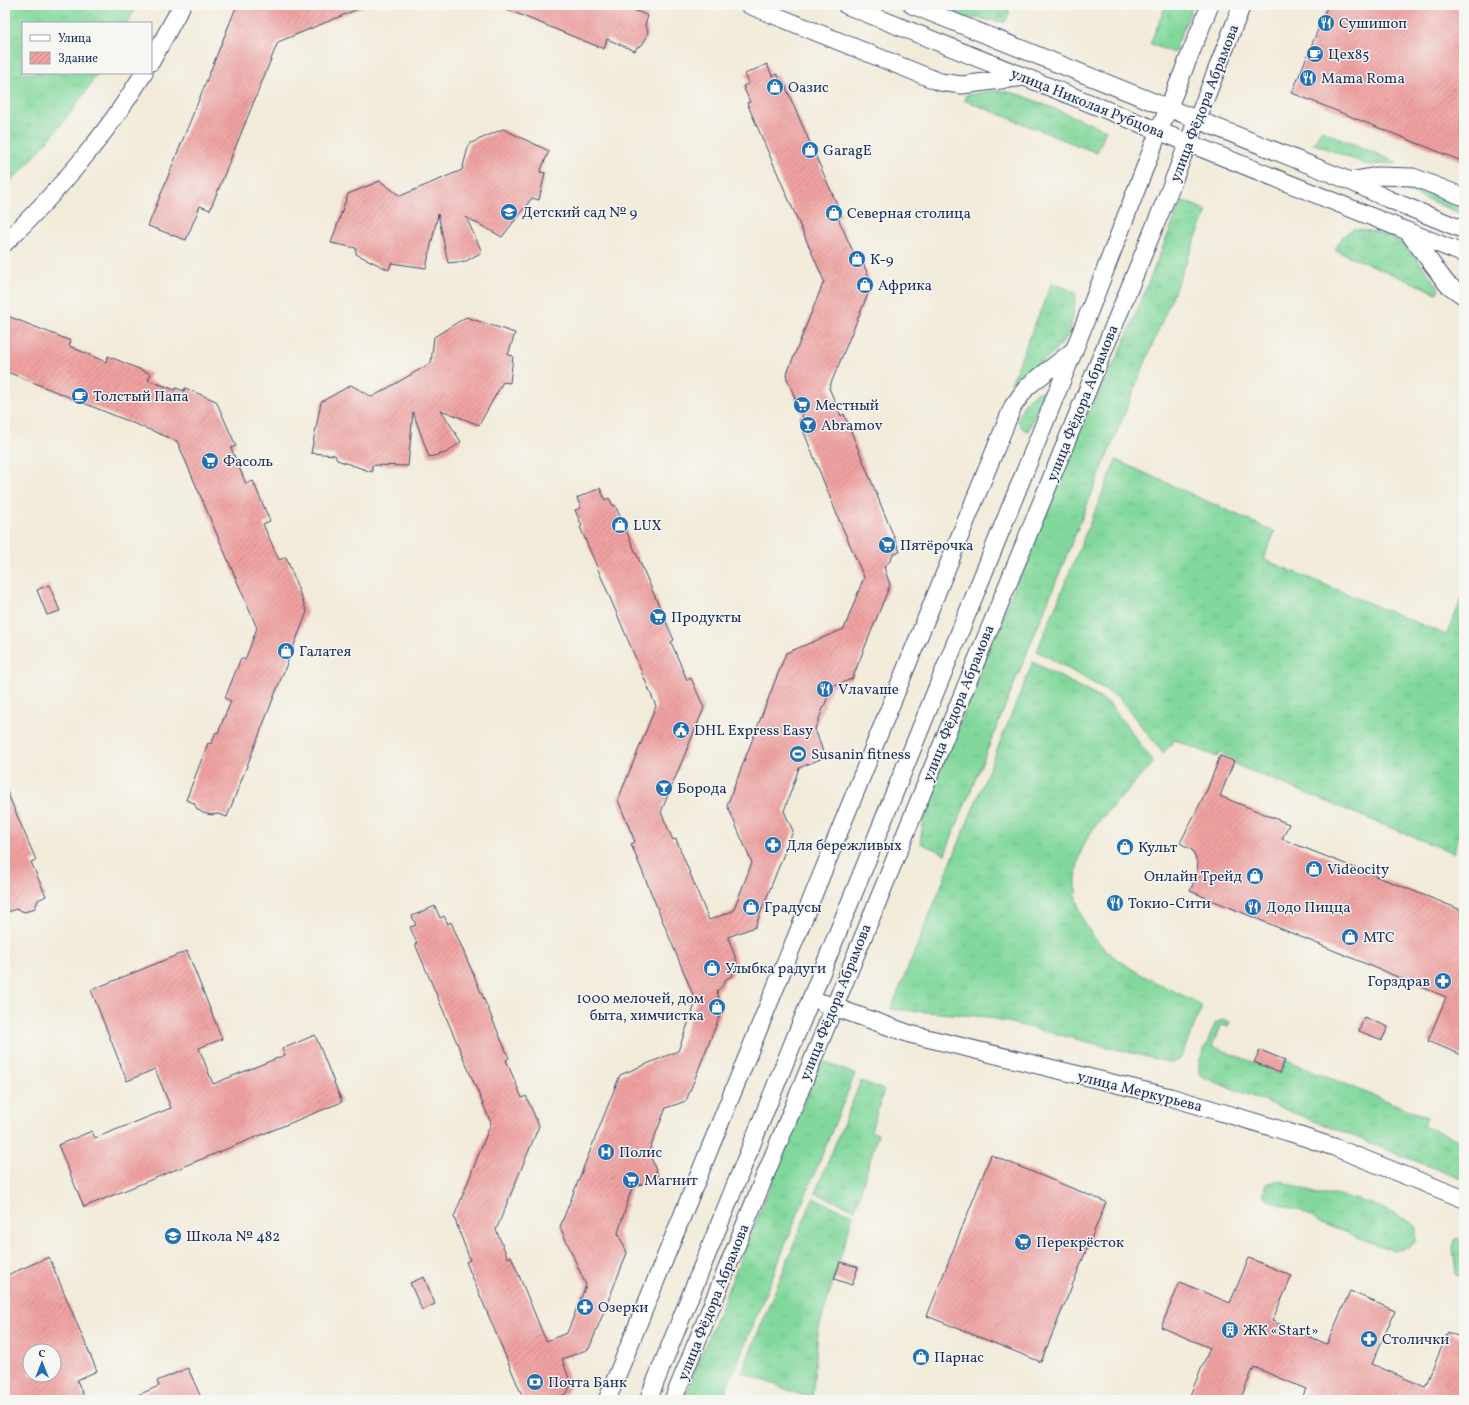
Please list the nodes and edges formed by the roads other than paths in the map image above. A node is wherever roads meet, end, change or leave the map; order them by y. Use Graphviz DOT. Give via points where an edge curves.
graph roads {
  1 [pos="182,5"];
  2 [pos="749,5"];
  3 [pos="846,5"];
  4 [pos="912,5"];
  5 [pos="1210,5"];
  6 [pos="1242,5"];
  7 [pos="152,60"];
  8 [pos="143,74"];
  9 [pos="1024,77"];
  10 [pos="1169,108"];
  11 [pos="1196,119"];
  12 [pos="1159,132"];
  13 [pos="1187,143"];
  14 [pos="1350,181"];
  15 [pos="1464,197"];
  16 [pos="1464,230"];
  17 [pos="1408,232"];
  18 [pos="5,243"];
  19 [pos="1464,254"];
  20 [pos="1464,296"];
  21 [pos="1076,348"];
  22 [pos="812,998"];
  23 [pos="833,1007"];
  24 [pos="1464,1199"];
  25 [pos="607,1400"];
  26 [pos="648,1400"];
  27 [pos="673,1400"];
  1 -- 7 [label="street"];
  2 -- 9 [label="street" via="940,82 962,85"];
  3 -- 9 [label="street, улица Николая Рубцова"];
  4 -- 10 [label="street, улица Николая Рубцова"];
  5 -- 10 [label="street, улица Фёдора Абрамова"];
  6 -- 11 [label="street, улица Фёдора Абрамова"];
  8 -- 18 [label="street" via="95,146 46,203"];
  9 -- 12 [label="street, улица Николая Рубцова"];
  10 -- 11 [label="street, улица Николая Рубцова"];
  10 -- 12 [label="street, улица Фёдора Абрамова"];
  11 -- 13 [label="street, улица Фёдора Абрамова"];
  11 -- 14 [label="street, улица Николая Рубцова"];
  12 -- 13 [label="street, улица Николая Рубцова"];
  12 -- 21 [label="street, улица Фёдора Абрамова"];
  13 -- 17 [label="street, улица Николая Рубцова"];
  13 -- 23 [label="street, улица Фёдора Абрамова"];
  14 -- 15 [label="street" via="1377,176 1413,177"];
  14 -- 16 [label="street, улица Николая Рубцова"];
  17 -- 19 [label="street, улица Николая Рубцова"];
  17 -- 20 [label="street" via="1447,284"];
  21 -- 22 [label="street, улица Фёдора Абрамова"];
  21 -- 25 [label="street" via="1027,387 1012,406"];
  22 -- 23 [label="street, улица Меркурьева"];
  22 -- 26 [label="street, улица Фёдора Абрамова"];
  23 -- 24 [label="street, улица Меркурьева" via="910,1034 1170,1097 1288,1132 1334,1147"];
  23 -- 27 [label="street, улица Фёдора Абрамова"];
}
